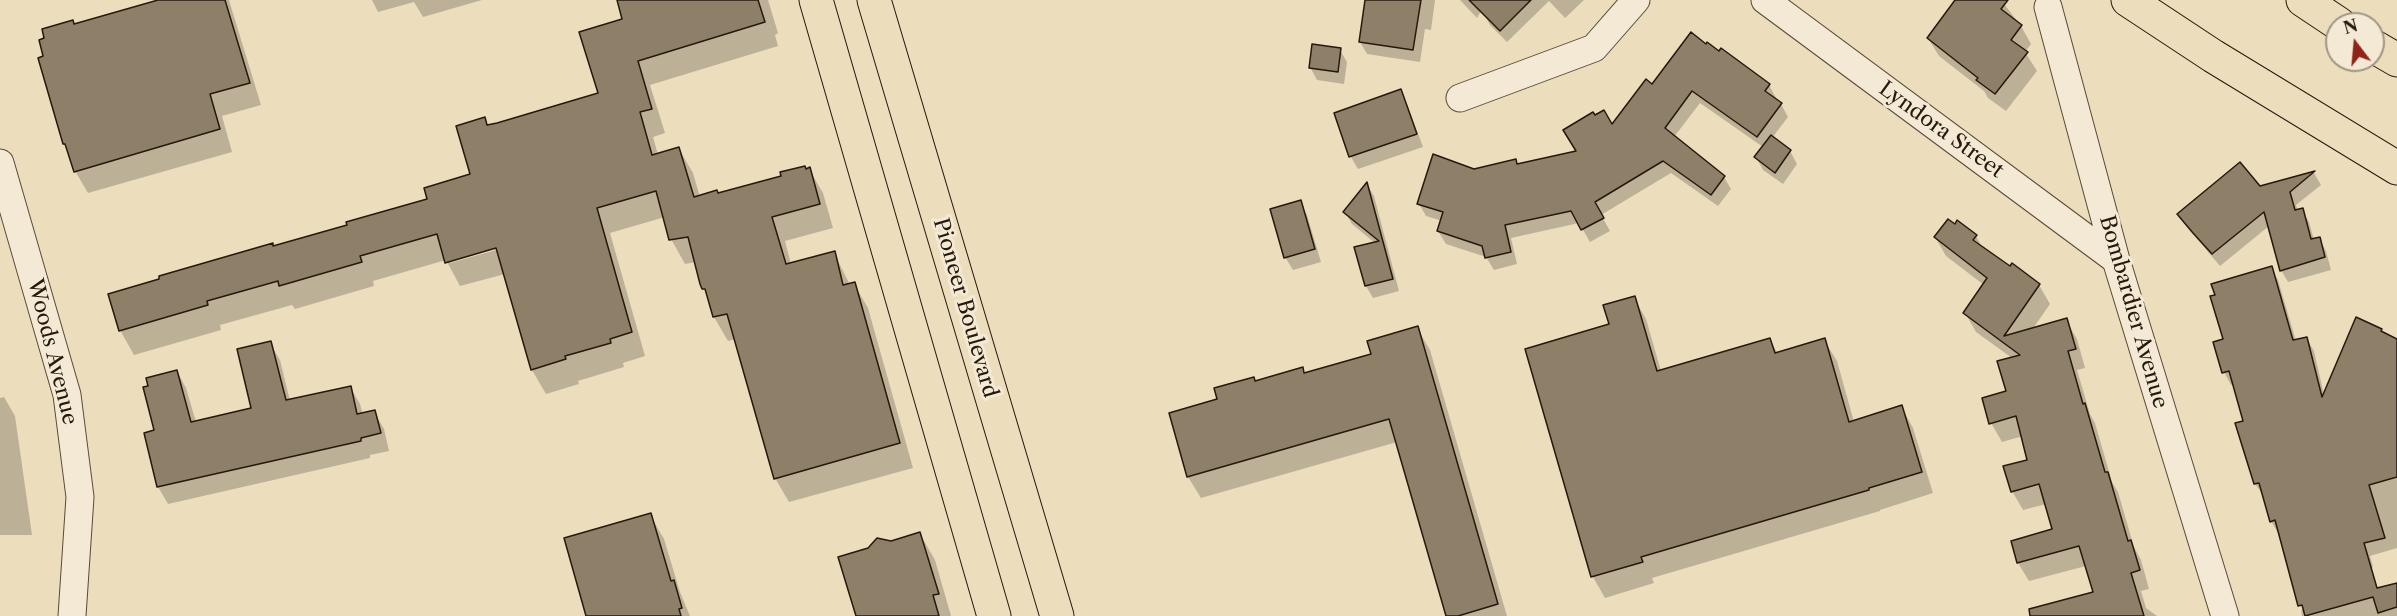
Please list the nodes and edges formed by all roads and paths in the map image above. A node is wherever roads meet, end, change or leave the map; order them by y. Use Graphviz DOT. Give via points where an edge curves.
graph roads {
  1 [pos="816,0"];
  2 [pos="874,0"];
  3 [pos="1636,0"];
  4 [pos="1766,0"];
  5 [pos="2128,0"];
  6 [pos="2303,0"];
  7 [pos="2048,7"];
  8 [pos="2325,15"];
  9 [pos="1460,98"];
  10 [pos="0,163"];
  11 [pos="2397,168"];
  12 [pos="2116,260"];
  13 [pos="72,616"];
  14 [pos="994,616"];
  15 [pos="1056,616"];
  16 [pos="2224,616"];
  1 -- 14 [label="main road"];
  2 -- 15 [label="main road, Pioneer Boulevard"];
  3 -- 9 [label="street" via="1594,48"];
  4 -- 12 [label="street, Lyndora Street"];
  5 -- 11 [label="main road"];
  6 -- 8 [label="main road"];
  7 -- 12 [label="street, Bombardier Avenue"];
  10 -- 13 [label="street, Woods Avenue" via="67,395 80,497"];
  12 -- 16 [label="street, Bombardier Avenue"];
}
